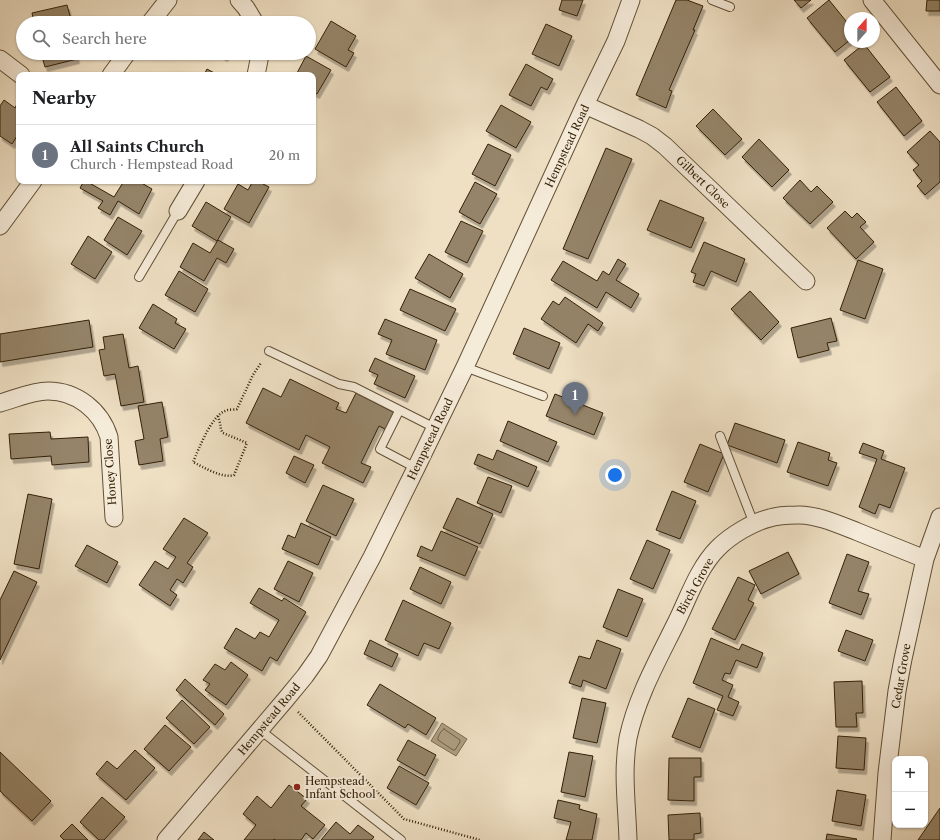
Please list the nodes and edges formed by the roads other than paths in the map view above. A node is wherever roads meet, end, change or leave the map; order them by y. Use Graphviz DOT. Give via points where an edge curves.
graph roads {
  1 [pos="168,0"];
  2 [pos="239,0"];
  3 [pos="631,0"];
  4 [pos="712,0"];
  5 [pos="872,0"];
  6 [pos="730,7"];
  7 [pos="155,16"];
  8 [pos="251,16"];
  9 [pos="0,59"];
  10 [pos="122,60"];
  11 [pos="259,60"];
  12 [pos="17,72"];
  13 [pos="113,72"];
  14 [pos="257,72"];
  15 [pos="940,85"];
  16 [pos="585,105"];
  17 [pos="31,184"];
  18 [pos="194,184"];
  19 [pos="178,211"];
  20 [pos="0,226"];
  21 [pos="139,277"];
  22 [pos="806,281"];
  23 [pos="269,351"];
  24 [pos="465,366"];
  25 [pos="543,396"];
  26 [pos="0,403"];
  27 [pos="399,411"];
  28 [pos="435,428"];
  29 [pos="720,436"];
  30 [pos="416,468"];
  31 [pos="940,517"];
  32 [pos="114,518"];
  33 [pos="754,524"];
  34 [pos="925,559"];
  35 [pos="260,730"];
  36 [pos="166,840"];
  37 [pos="401,840"];
  38 [pos="628,840"];
  39 [pos="882,840"];
  1 -- 7 [label="street"];
  2 -- 8 [label="street"];
  3 -- 16 [label="street, Hempstead Road" via="616,41"];
  4 -- 6 [label="lane"];
  5 -- 15 [label="street"];
  9 -- 12 [label="street"];
  10 -- 13 [label="street"];
  11 -- 14 [label="street"];
  16 -- 22 [label="street, Gilbert Close" via="639,129 665,146"];
  16 -- 24 [label="street, Hempstead Road"];
  17 -- 20 [label="street"];
  18 -- 19 [label="street"];
  19 -- 21 [label="lane"];
  23 -- 27 [label="lane" via="339,384 354,387"];
  24 -- 25 [label="lane"];
  24 -- 28 [label="street, Hempstead Road"];
  26 -- 32 [label="street, Honey Close" via="37,392 60,392 81,400 100,417 109,437"];
  27 -- 28 [label="lane"];
  27 -- 30 [label="lane" via="380,449"];
  28 -- 30 [label="street, Hempstead Road"];
  29 -- 33 [label="lane"];
  30 -- 35 [label="street, Hempstead Road" via="319,656"];
  31 -- 34 [label="street, Cedar Grove"];
  33 -- 34 [label="street, Birch Grove" via="770,518 799,514 835,523"];
  33 -- 38 [label="street, Birch Grove" via="729,539 708,560 639,701 629,737 625,769"];
  34 -- 39 [label="street, Cedar Grove" via="897,691"];
  35 -- 36 [label="street, Hempstead Road"];
  35 -- 37 [label="lane"];
}
